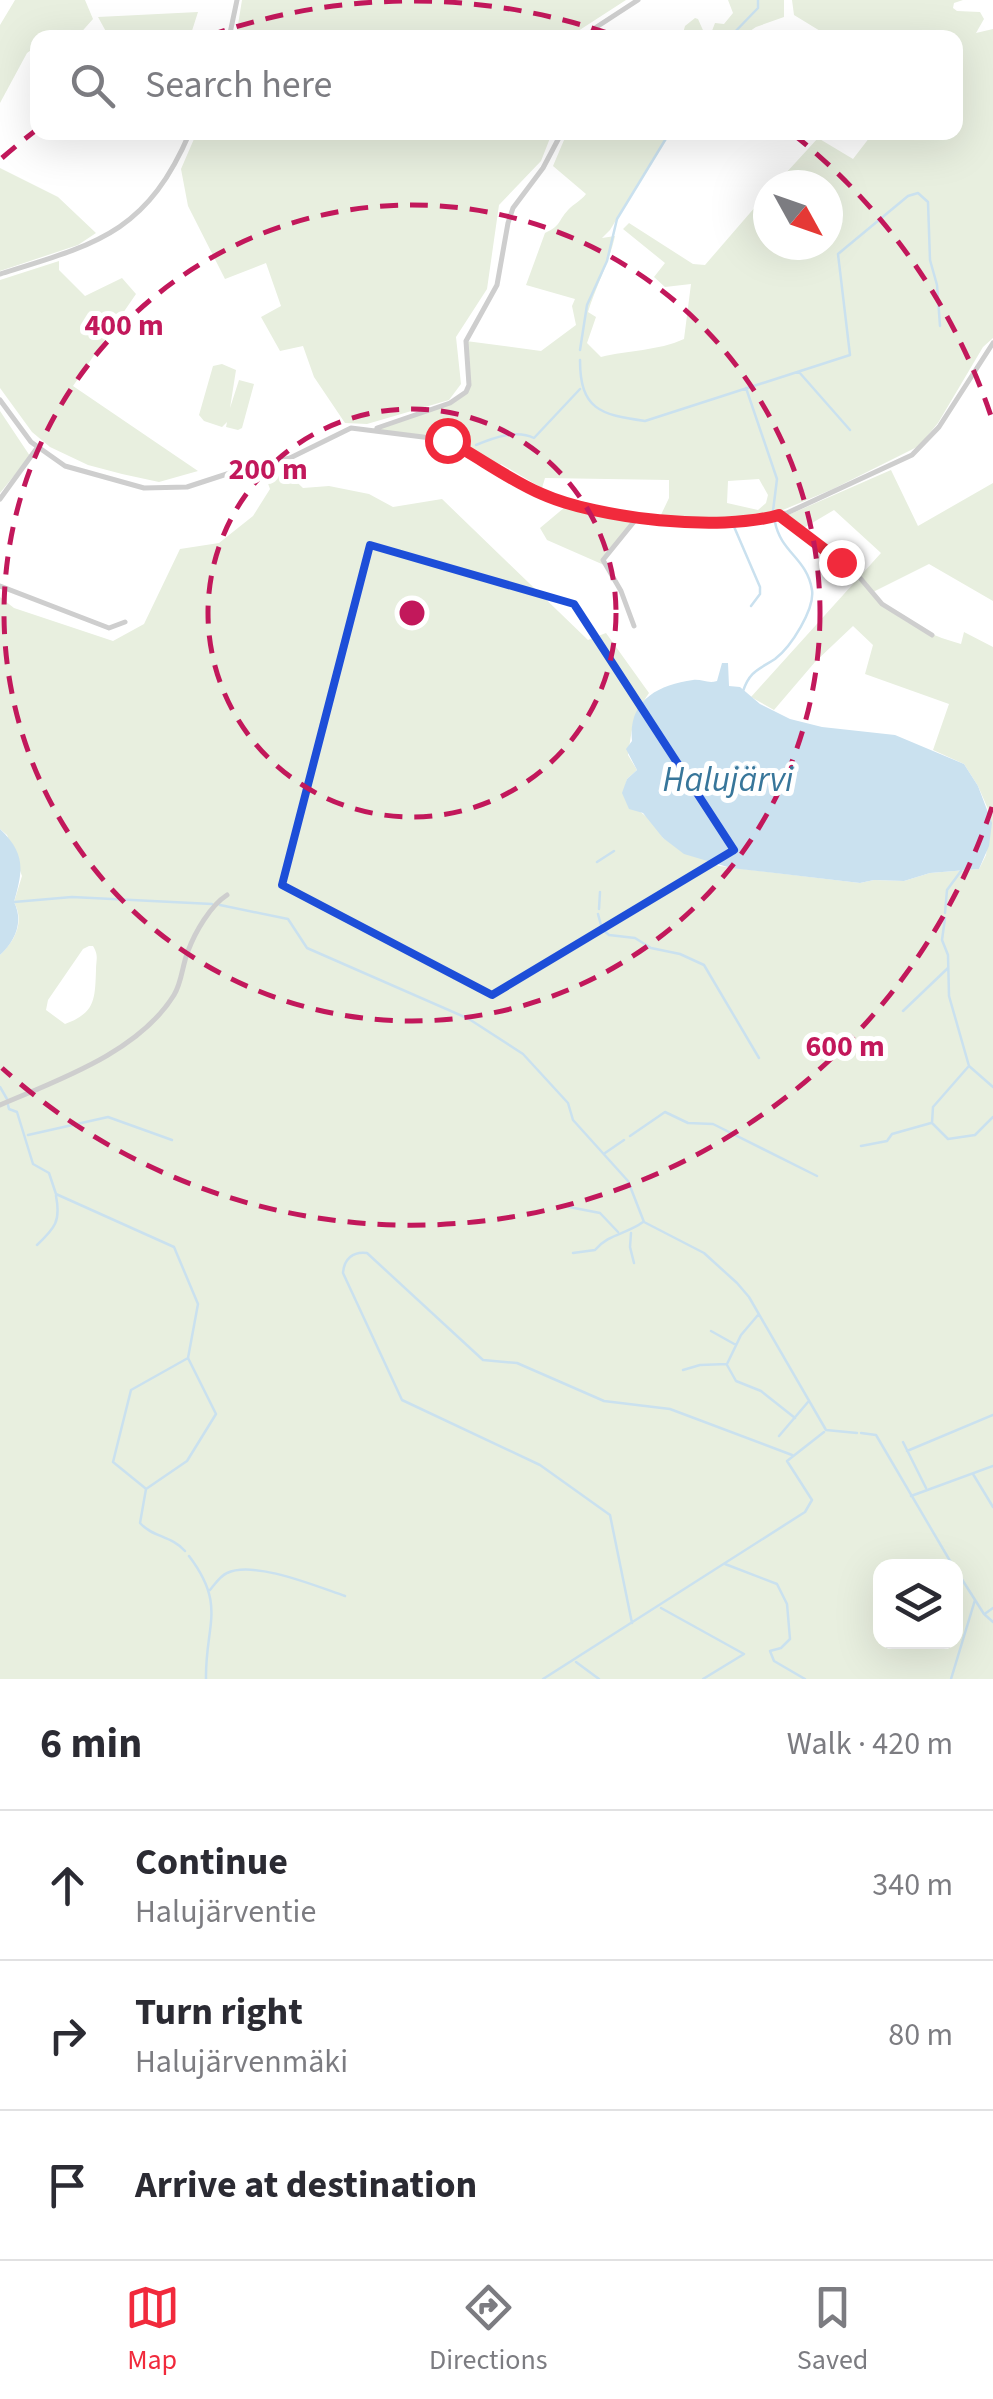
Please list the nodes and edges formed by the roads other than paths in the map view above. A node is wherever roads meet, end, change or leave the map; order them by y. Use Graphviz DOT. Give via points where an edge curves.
graph roads {
  1 [pos="237,0"];
  2 [pos="638,0"];
  3 [pos="231,30"];
  4 [pos="593,30"];
  5 [pos="186,140"];
  6 [pos="558,140"];
  7 [pos="0,274"];
  8 [pos="993,343"];
  9 [pos="0,400"];
  10 [pos="372,429"];
  11 [pos="38,448"];
  12 [pos="0,499"];
  13 [pos="779,515"];
  14 [pos="637,518"];
  15 [pos="0,586"];
  16 [pos="125,622"];
  17 [pos="634,626"];
  18 [pos="932,635"];
  19 [pos="227,895"];
  20 [pos="0,1105"];
  1 -- 3 [label="street"];
  2 -- 4 [label="street"];
  5 -- 7 [label="street" via="158,193 126,224 78,250"];
  6 -- 10 [label="street" via="513,208 498,284 466,341 466,392"];
  8 -- 13 [label="street" via="912,455"];
  9 -- 11 [label="street"];
  10 -- 11 [label="street" via="344,429 290,458 165,489 92,476"];
  10 -- 14 [label="street" via="447,440 542,494"];
  11 -- 12 [label="street"];
  13 -- 14 [label="street"];
  13 -- 18 [label="street" via="855,572 890,611"];
  14 -- 17 [label="street" via="604,560"];
  15 -- 16 [label="street" via="109,628"];
  19 -- 20 [label="street" via="188,950 172,997 136,1035 80,1072"];
}
